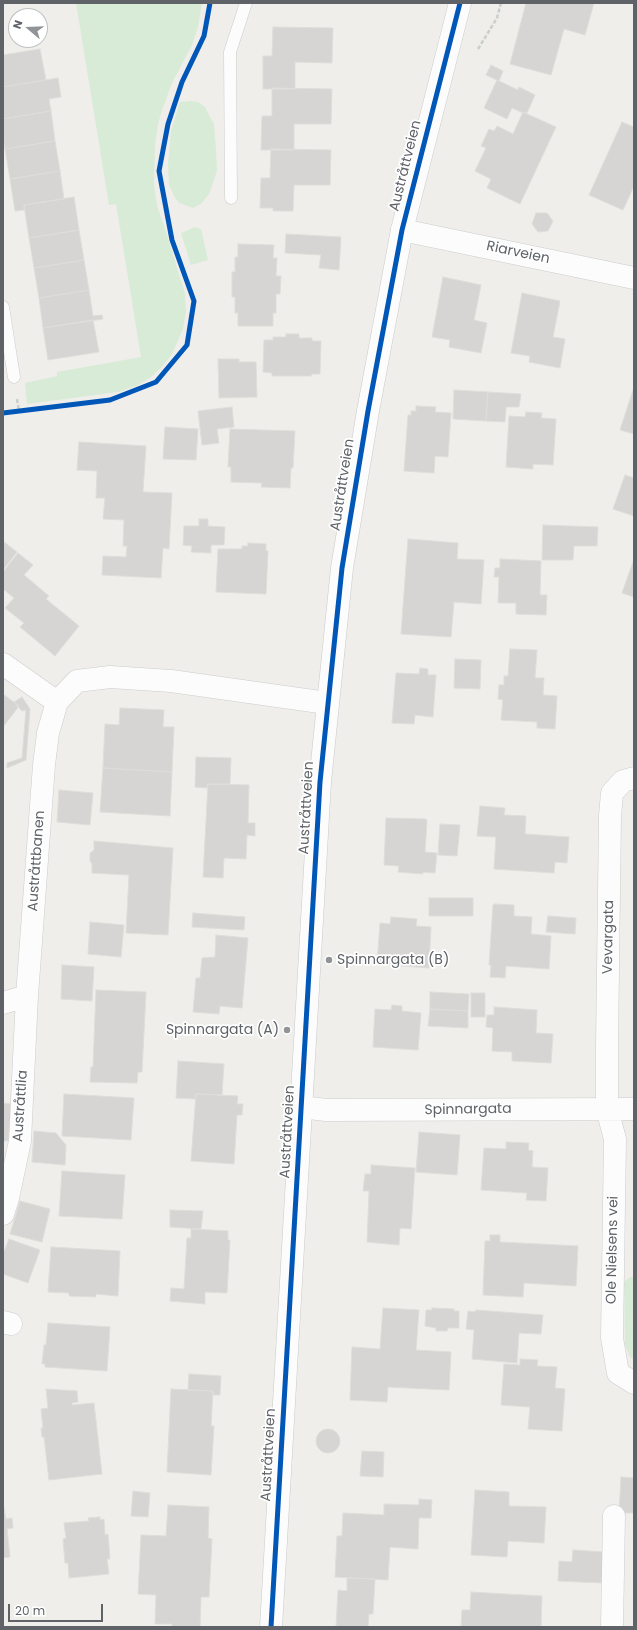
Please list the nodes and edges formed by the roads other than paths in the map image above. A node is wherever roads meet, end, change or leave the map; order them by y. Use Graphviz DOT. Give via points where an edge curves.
graph roads {
  1 [pos="246,3"];
  2 [pos="460,3"];
  3 [pos="231,198"];
  4 [pos="402,230"];
  5 [pos="634,278"];
  6 [pos="3,307"];
  7 [pos="14,377"];
  8 [pos="3,664"];
  9 [pos="56,702"];
  10 [pos="327,704"];
  11 [pos="634,778"];
  12 [pos="26,996"];
  13 [pos="3,1002"];
  14 [pos="301,1107"];
  15 [pos="607,1109"];
  16 [pos="634,1109"];
  17 [pos="3,1214"];
  18 [pos="634,1383"];
  19 [pos="614,1516"];
  20 [pos="271,1627"];
  21 [pos="612,1627"];
  1 -- 3 [label="lane" via="230,52"];
  2 -- 4 [label="street, Austråttveien"];
  4 -- 5 [label="street, Riarveien"];
  4 -- 10 [label="street, Austråttveien" via="342,568"];
  6 -- 7 [label="lane"];
  8 -- 9 [label="street"];
  9 -- 10 [label="street" via="77,681 110,676 171,681"];
  9 -- 12 [label="street, Austråttbanen" via="48,733 44,765"];
  10 -- 14 [label="street, Austråttveien"];
  11 -- 15 [label="street, Vevargata" via="624,781 612,793 610,816"];
  12 -- 13 [label="street"];
  12 -- 17 [label="street, Austråttlia" via="20,1141"];
  14 -- 15 [label="street, Spinnargata" via="348,1110"];
  14 -- 20 [label="street, Austråttveien"];
  15 -- 16 [label="street, Spinnargata"];
  15 -- 18 [label="street, Ole Nielsens vei" via="615,1139 612,1338 618,1373"];
  19 -- 21 [label="street"];
}
